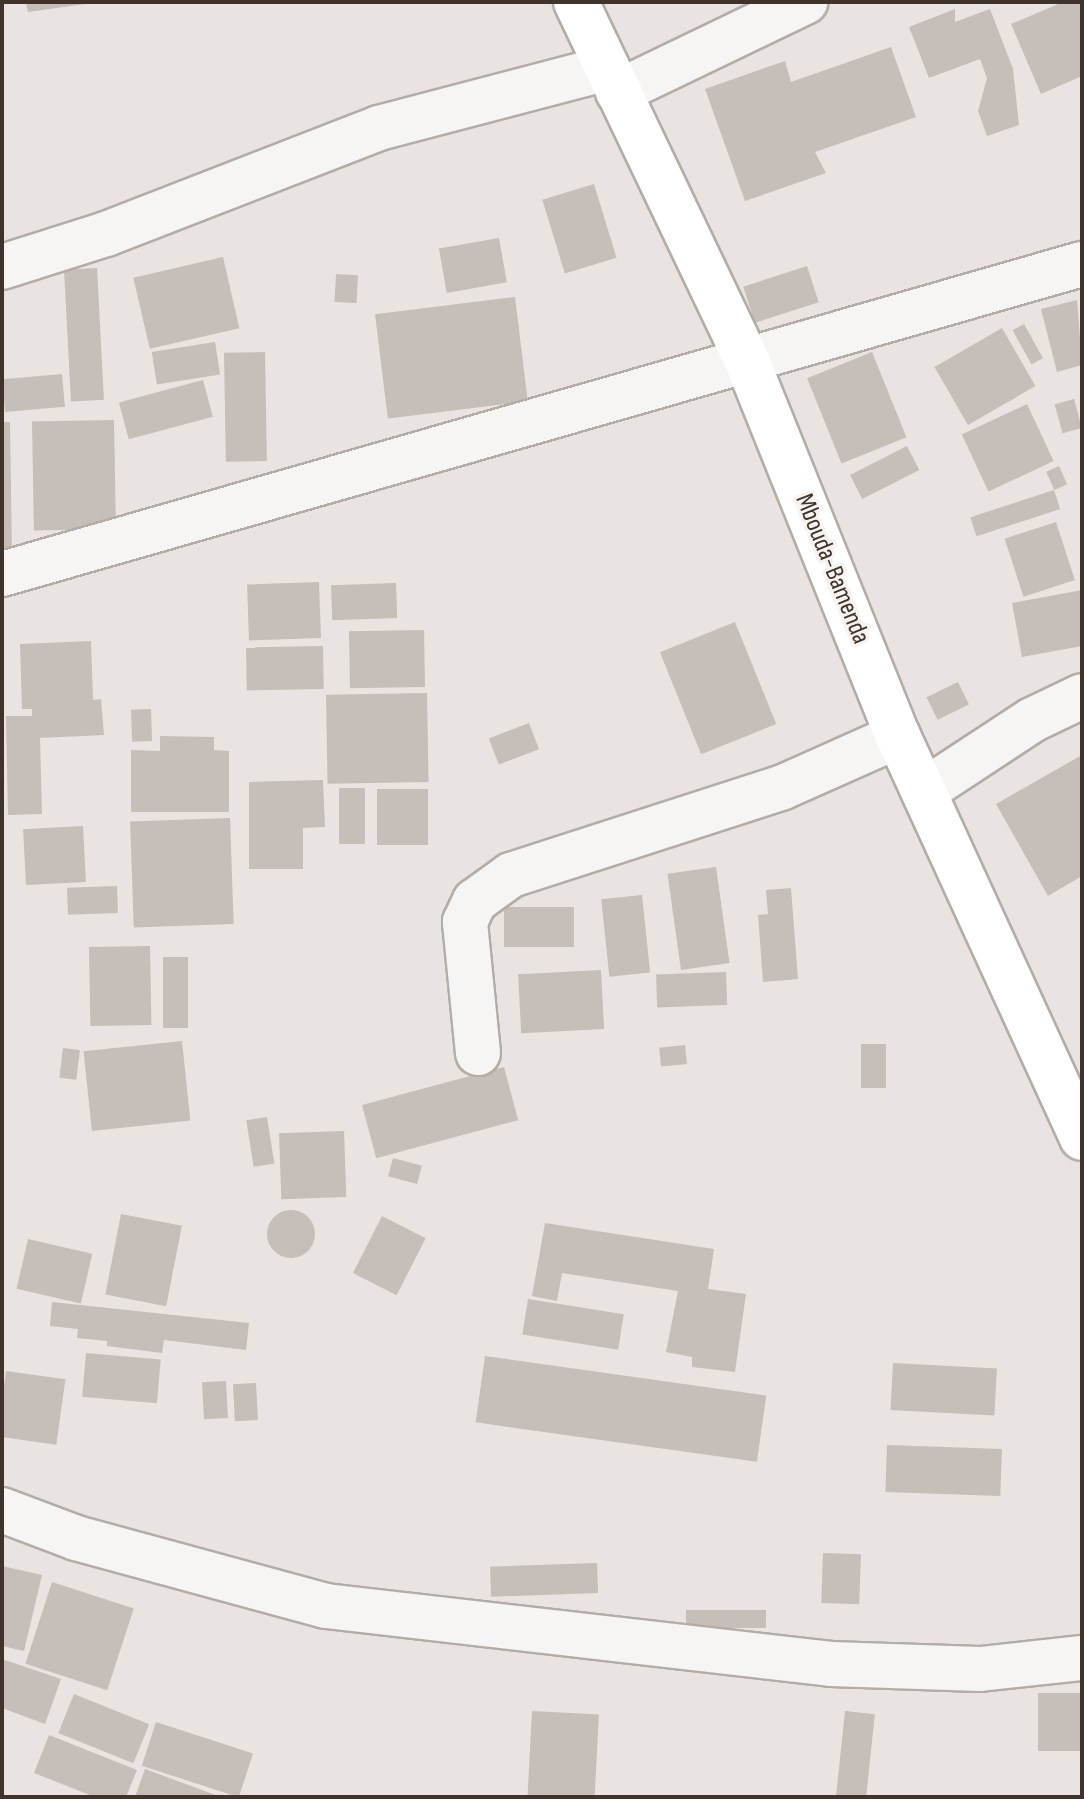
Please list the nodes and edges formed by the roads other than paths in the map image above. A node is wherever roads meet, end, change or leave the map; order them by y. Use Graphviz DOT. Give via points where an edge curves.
graph roads {
  1 [pos="576,2"];
  2 [pos="805,2"];
  3 [pos="613,80"];
  4 [pos="1082,264"];
  5 [pos="2,267"];
  6 [pos="747,361"];
  7 [pos="2,574"];
  8 [pos="1082,696"];
  9 [pos="898,736"];
  10 [pos="924,791"];
  11 [pos="478,1053"];
  12 [pos="1082,1138"];
  13 [pos="2,1510"];
  14 [pos="1082,1658"];
  1 -- 3 [label="highway, Mbouda-Bamenda"];
  2 -- 3 [label="street"];
  3 -- 5 [label="street" via="379,128 106,234"];
  3 -- 6 [label="highway, Mbouda-Bamenda"];
  4 -- 6 [label="street"];
  6 -- 7 [label="street"];
  6 -- 9 [label="highway, Mbouda-Bamenda"];
  8 -- 10 [label="street" via="1032,720"];
  9 -- 10 [label="highway, Mbouda-Bamenda"];
  9 -- 11 [label="street" via="781,788 511,875 475,901 465,922"];
  10 -- 12 [label="highway, Mbouda-Bamenda"];
  13 -- 14 [label="street" via="76,1538 326,1606 831,1664 980,1669"];
}
